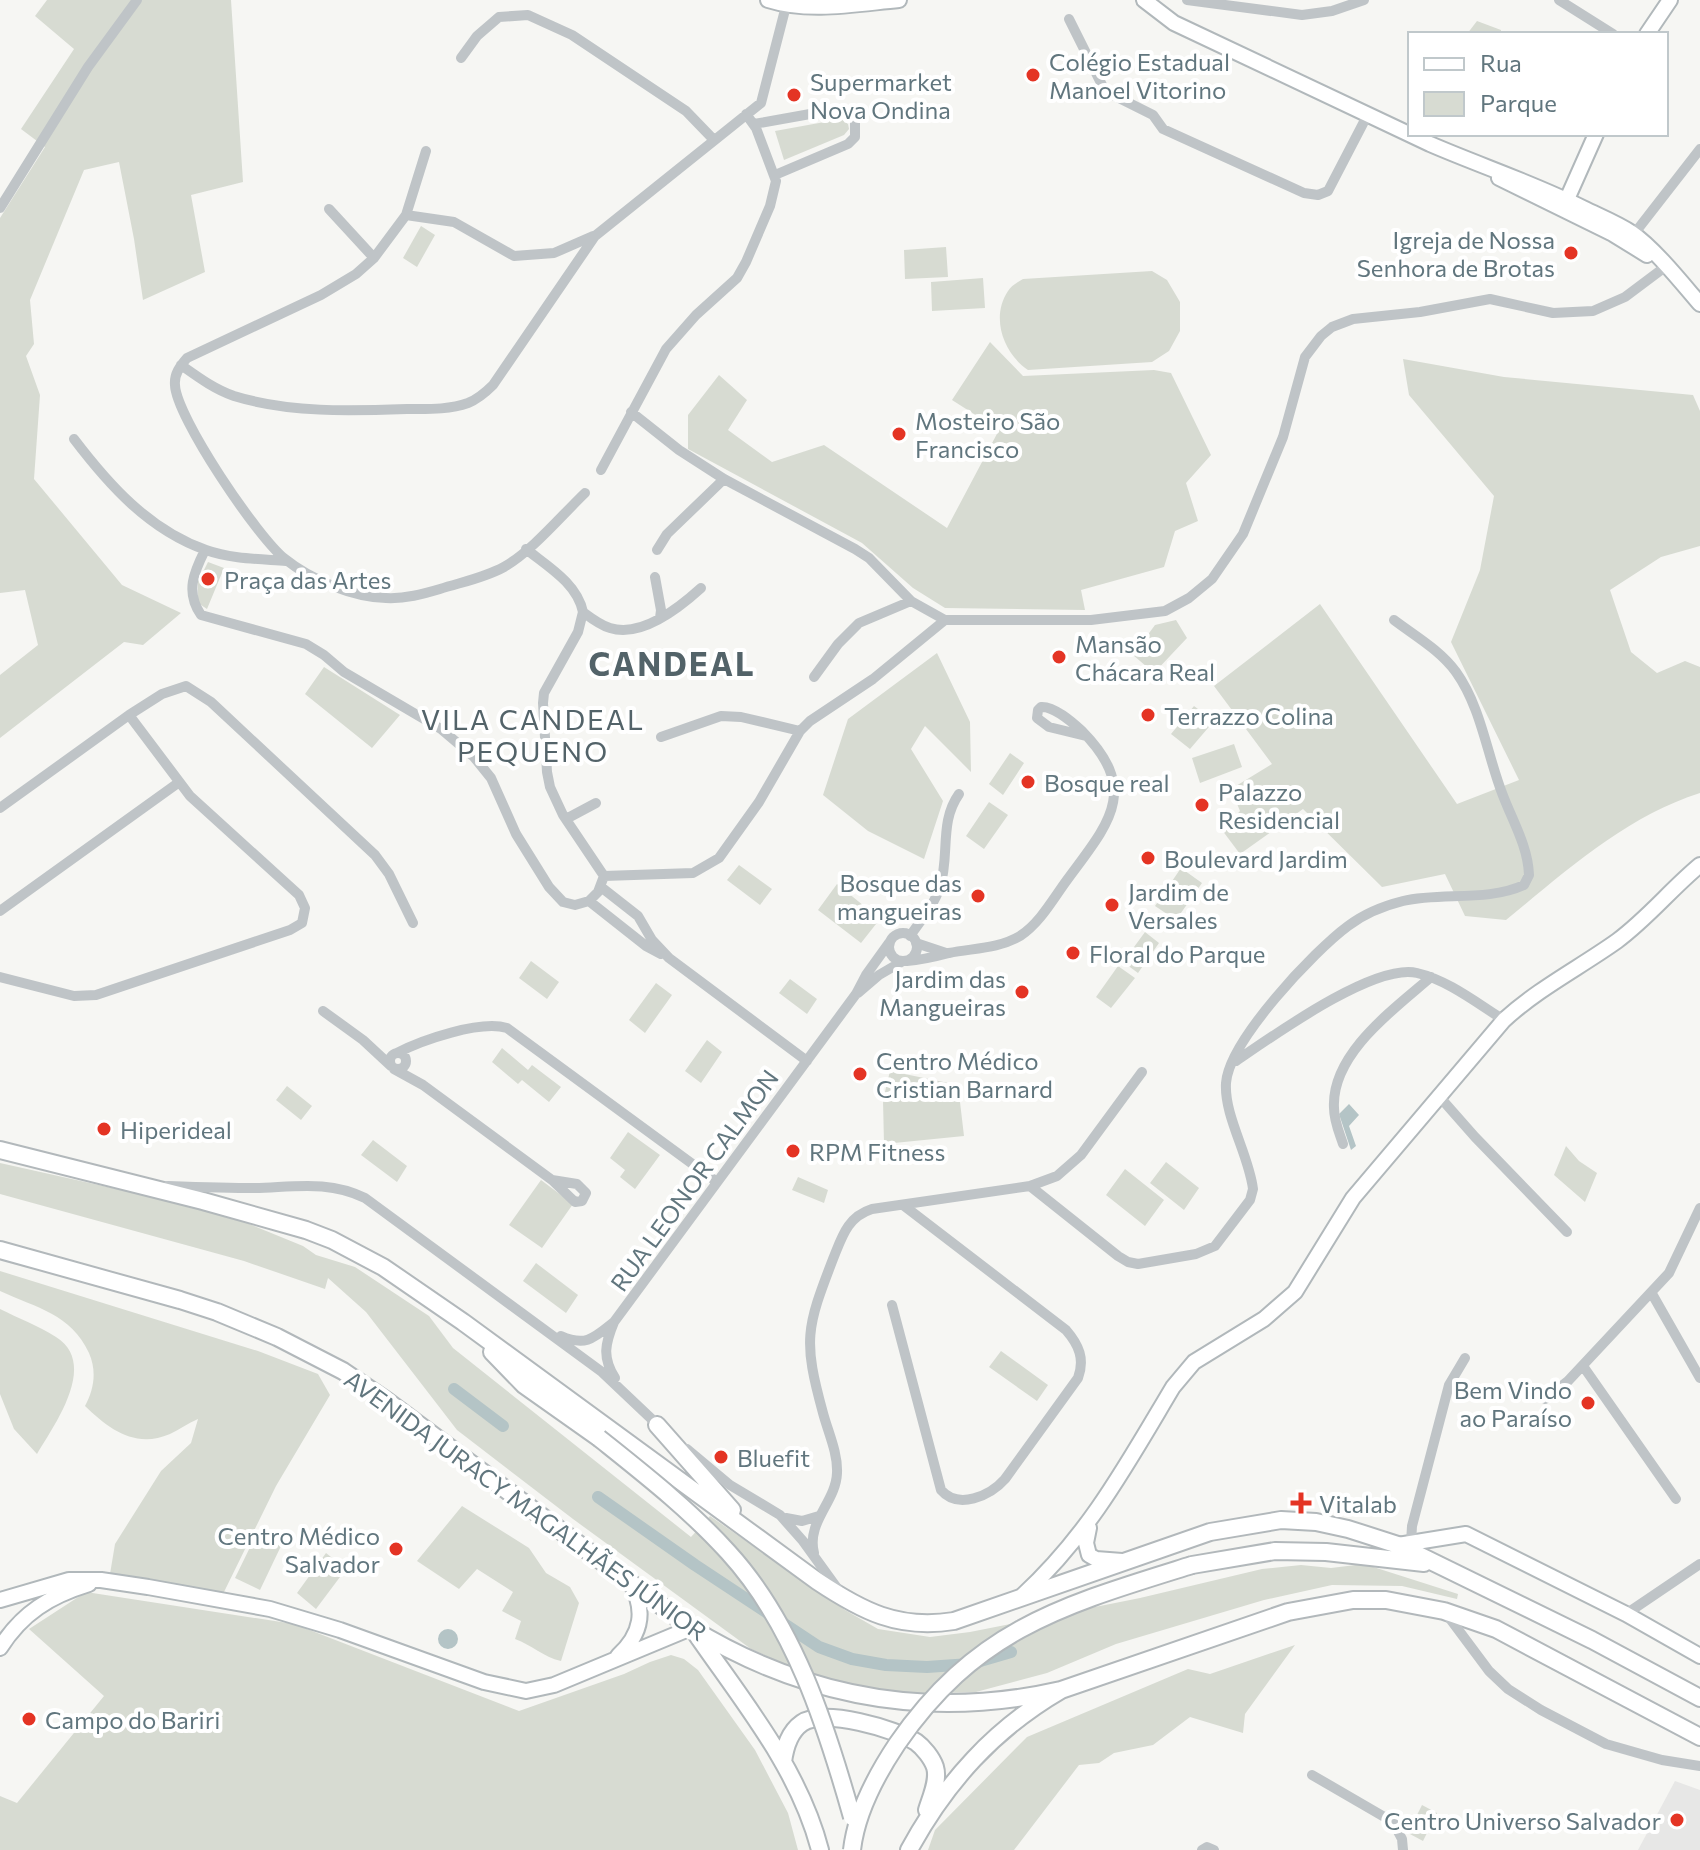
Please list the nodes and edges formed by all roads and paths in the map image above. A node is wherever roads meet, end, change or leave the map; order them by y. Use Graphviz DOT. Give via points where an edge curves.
graph roads {
  1 [pos="137,0"];
  2 [pos="768,0"];
  3 [pos="899,0"];
  4 [pos="1144,0"];
  5 [pos="1187,0"];
  6 [pos="1364,0"];
  7 [pos="1559,0"];
  8 [pos="1670,0"];
  9 [pos="870,1"];
  10 [pos="786,6"];
  11 [pos="1069,19"];
  12 [pos="1610,32"];
  13 [pos="1648,32"];
  14 [pos="461,58"];
  15 [pos="746,114"];
  16 [pos="1368,114"];
  17 [pos="754,124"];
  18 [pos="1408,133"];
  19 [pos="1415,136"];
  20 [pos="1595,136"];
  21 [pos="714,140"];
  22 [pos="1700,149"];
  23 [pos="426,151"];
  24 [pos="775,175"];
  25 [pos="1564,205"];
  26 [pos="0,208"];
  27 [pos="329,209"];
  28 [pos="406,215"];
  29 [pos="1634,234"];
  30 [pos="595,236"];
  31 [pos="374,258"];
  32 [pos="1665,267"];
  33 [pos="1700,302"];
  34 [pos="181,365"];
  35 [pos="631,412"];
  36 [pos="74,439"];
  37 [pos="601,470"];
  38 [pos="724,479"];
  39 [pos="585,493"];
  40 [pos="526,549"];
  41 [pos="205,550"];
  42 [pos="657,550"];
  43 [pos="286,561"];
  44 [pos="655,577"];
  45 [pos="701,588"];
  46 [pos="911,601"];
  47 [pos="583,612"];
  48 [pos="660,618"];
  49 [pos="945,620"];
  50 [pos="1394,620"];
  51 [pos="814,677"];
  52 [pos="129,715"];
  53 [pos="1066,718"];
  54 [pos="1059,729"];
  55 [pos="800,731"];
  56 [pos="1086,736"];
  57 [pos="661,737"];
  58 [pos="178,783"];
  59 [pos="959,794"];
  60 [pos="596,803"];
  61 [pos="0,808"];
  62 [pos="566,819"];
  63 [pos="1700,865"];
  64 [pos="602,882"];
  65 [pos="589,901"];
  66 [pos="0,911"];
  67 [pos="413,923"];
  68 [pos="913,939"];
  69 [pos="889,943"];
  70 [pos="948,953"];
  71 [pos="669,958"];
  72 [pos="905,961"];
  73 [pos="0,977"];
  74 [pos="1431,977"];
  75 [pos="856,994"];
  76 [pos="323,1011"];
  77 [pos="1504,1020"];
  78 [pos="436,1039"];
  79 [pos="363,1040"];
  80 [pos="396,1053"];
  81 [pos="807,1061"];
  82 [pos="407,1063"];
  83 [pos="1231,1065"];
  84 [pos="393,1068"];
  85 [pos="1142,1072"];
  86 [pos="423,1085"];
  87 [pos="1438,1095"];
  88 [pos="1343,1144"];
  89 [pos="0,1150"];
  90 [pos="552,1180"];
  91 [pos="717,1182"];
  92 [pos="142,1186"];
  93 [pos="1030,1186"];
  94 [pos="903,1205"];
  95 [pos="1700,1208"];
  96 [pos="1567,1232"];
  97 [pos="0,1250"];
  98 [pos="1651,1292"];
  99 [pos="892,1305"];
  100 [pos="463,1322"];
  101 [pos="614,1322"];
  102 [pos="544,1329"];
  103 [pos="1465,1358"];
  104 [pos="1583,1366"];
  105 [pos="1700,1378"];
  106 [pos="628,1395"];
  107 [pos="1545,1399"];
  108 [pos="657,1425"];
  109 [pos="1676,1499"];
  110 [pos="780,1515"];
  111 [pos="819,1516"];
  112 [pos="1092,1520"];
  113 [pos="755,1536"];
  114 [pos="1405,1544"];
  115 [pos="816,1561"];
  116 [pos="1128,1561"];
  117 [pos="1700,1564"];
  118 [pos="1434,1565"];
  119 [pos="101,1580"];
  120 [pos="629,1582"];
  121 [pos="28,1591"];
  122 [pos="1020,1598"];
  123 [pos="0,1600"];
  124 [pos="849,1602"];
  125 [pos="36,1607"];
  126 [pos="1444,1611"];
  127 [pos="1626,1614"];
  128 [pos="691,1628"];
  129 [pos="0,1648"];
  130 [pos="1700,1656"];
  131 [pos="615,1659"];
  132 [pos="1061,1690"];
  133 [pos="1700,1698"];
  134 [pos="1700,1738"];
  135 [pos="783,1762"];
  136 [pos="1700,1766"];
  137 [pos="1312,1775"];
  138 [pos="924,1823"];
  139 [pos="820,1850"];
  140 [pos="855,1850"];
  141 [pos="909,1850"];
  142 [pos="1202,1850"];
  143 [pos="1214,1850"];
  144 [pos="1403,1850"];
  1 -- 26 [label="street" via="88,67"];
  2 -- 10 [label="street"];
  3 -- 9 [label="street"];
  4 -- 16 [label="street" via="1174,23"];
  5 -- 6 [label="street" via="1302,15"];
  7 -- 12 [label="street"];
  8 -- 13 [label="street"];
  9 -- 10 [label="street"];
  10 -- 15 [label="street" via="763,99"];
  11 -- 16 [label="street" via="1105,91 1153,115 1163,129 1311,195 1328,191"];
  14 -- 21 [label="street" via="488,25 506,15 528,15 572,35 686,111"];
  15 -- 17 [label="street"];
  15 -- 21 [label="street"];
  16 -- 18 [label="street"];
  17 -- 24 [label="street"];
  17 -- 24 [label="street" via="838,109 855,121 855,137 848,144"];
  19 -- 25 [label="street"];
  20 -- 25 [label="street"];
  21 -- 30 [label="street"];
  22 -- 29 [label="street"];
  23 -- 28 [label="street"];
  24 -- 35 [label="street" via="770,206 737,278 666,349"];
  25 -- 29 [label="street"];
  25 -- 32 [label="street"];
  27 -- 31 [label="street"];
  28 -- 30 [label="street" via="454,222 514,256 554,253"];
  28 -- 31 [label="street"];
  29 -- 32 [label="street"];
  30 -- 34 [label="street" via="493,385 469,403 386,410 281,405 218,389"];
  31 -- 34 [label="street" via="340,285 194,352"];
  32 -- 33 [label="street"];
  32 -- 49 [label="street" via="1625,297 1593,311 1553,313 1490,299 1341,322 1305,357 1283,437 1243,534 1198,592 1165,611 1121,619"];
  34 -- 43 [label="street" via="174,382 190,428 253,523"];
  35 -- 37 [label="street"];
  35 -- 38 [label="street"];
  36 -- 41 [label="street" via="139,512"];
  38 -- 42 [label="street"];
  38 -- 46 [label="street" via="869,558"];
  39 -- 40 [label="street"];
  40 -- 43 [label="street" via="507,565 477,578 419,595 384,598 333,585"];
  40 -- 47 [label="street" via="569,585"];
  41 -- 43 [label="street"];
  41 -- 65 [label="street" via="192,579 201,615 306,644 441,729 491,778 516,834 549,887 563,902"];
  44 -- 48 [label="street"];
  45 -- 48 [label="street"];
  46 -- 49 [label="street"];
  46 -- 51 [label="street" via="859,623"];
  47 -- 48 [label="street" via="616,630"];
  47 -- 62 [label="street" via="543,703 547,772"];
  49 -- 55 [label="street"];
  50 -- 83 [label="street" via="1458,675 1494,761 1529,875 1513,890 1408,900 1385,905 1350,924 1258,1020"];
  52 -- 58 [label="street"];
  52 -- 61 [label="street"];
  52 -- 67 [label="street" via="173,689 186,686 197,691 375,855"];
  53 -- 54 [label="street"];
  53 -- 54 [label="street" via="1049,707 1038,710 1040,721"];
  53 -- 56 [label="street"];
  54 -- 56 [label="street"];
  55 -- 57 [label="street" via="721,716"];
  55 -- 64 [label="street" via="719,858 693,873"];
  56 -- 70 [label="street" via="1107,763 1114,793 1099,837 1020,935"];
  58 -- 66 [label="street"];
  58 -- 73 [label="street" via="299,895 305,908 302,923 96,995 74,996"];
  59 -- 68 [label="street" via="946,821 940,886"];
  60 -- 62 [label="street"];
  62 -- 64 [label="street"];
  63 -- 77 [label="street" via="1639,924"];
  64 -- 65 [label="street"];
  64 -- 71 [label="street" via="638,916"];
  65 -- 71 [label="street"];
  68 -- 69 [label="street" via="901,934"];
  68 -- 70 [label="street"];
  68 -- 72 [label="street" via="915,954"];
  69 -- 72 [label="street" via="894,958"];
  69 -- 75 [label="street"];
  70 -- 72 [label="street"];
  71 -- 81 [label="street"];
  72 -- 75 [label="street"];
  74 -- 77 [label="street"];
  74 -- 83 [label="street" via="1402,971 1372,978"];
  74 -- 88 [label="street" via="1370,1032 1345,1065 1333,1106"];
  75 -- 81 [label="street, RUA LEONOR CALMON"];
  76 -- 79 [label="street"];
  77 -- 87 [label="street"];
  78 -- 80 [label="street"];
  78 -- 82 [label="street"];
  78 -- 91 [label="street" via="485,1024 507,1028"];
  79 -- 80 [label="street"];
  79 -- 84 [label="street"];
  80 -- 82 [label="street"];
  80 -- 84 [label="street" via="390,1059"];
  81 -- 91 [label="street, RUA LEONOR CALMON"];
  82 -- 84 [label="street"];
  82 -- 86 [label="street"];
  83 -- 93 [label="street" via="1226,1093 1253,1189 1215,1246 1149,1263 1128,1262"];
  84 -- 86 [label="street"];
  85 -- 93 [label="street" via="1081,1155 1057,1176"];
  86 -- 90 [label="street"];
  87 -- 96 [label="street"];
  87 -- 112 [label="street" via="1353,1198 1295,1292 1264,1319 1194,1362 1180,1379"];
  89 -- 92 [label="main road"];
  91 -- 101 [label="street, RUA LEONOR CALMON"];
  92 -- 100 [label="main road" via="332,1240 396,1275"];
  92 -- 102 [label="street" via="305,1184 347,1189"];
  93 -- 94 [label="street"];
  94 -- 99 [label="street" via="1066,1330 1082,1357 1078,1378 1005,1479 987,1494 955,1500 941,1490"];
  94 -- 111 [label="street" via="872,1209 852,1220 812,1313 810,1361 837,1476"];
  95 -- 98 [label="street" via="1676,1263"];
  97 -- 120 [label="main road, AVENIDA JURACY MAGALHÃES JÚNIOR" via="180,1300 304,1350 387,1401"];
  98 -- 104 [label="street"];
  98 -- 105 [label="street"];
  100 -- 113 [label="main road"];
  100 -- 140 [label="main road, bridge" via="524,1385 599,1438 730,1553 767,1604 810,1692 838,1767"];
  101 -- 102 [label="street, RUA LEONOR CALMON" via="578,1342"];
  101 -- 106 [label="street, RUA LEONOR CALMON" via="605,1358"];
  102 -- 106 [label="street"];
  103 -- 114 [label="street" via="1449,1385"];
  104 -- 107 [label="street"];
  104 -- 109 [label="street"];
  106 -- 108 [label="street"];
  108 -- 110 [label="street" via="730,1485"];
  108 -- 113 [label="main road"];
  110 -- 111 [label="street" via="802,1521"];
  110 -- 115 [label="street"];
  111 -- 115 [label="street" via="812,1546"];
  112 -- 116 [label="street" via="1086,1543 1089,1555"];
  112 -- 122 [label="street"];
  113 -- 124 [label="main road"];
  114 -- 116 [label="main road" via="1316,1522 1281,1520 1210,1532"];
  114 -- 118 [label="main road"];
  114 -- 127 [label="street" via="1466,1534"];
  115 -- 124 [label="street"];
  116 -- 122 [label="main road"];
  117 -- 127 [label="street"];
  118 -- 133 [label="main road"];
  118 -- 140 [label="main road, bridge" via="1275,1551 1192,1565 1050,1613 977,1655 923,1708 888,1756 869,1796"];
  119 -- 121 [label="street" via="69,1580"];
  119 -- 125 [label="street"];
  119 -- 131 [label="street" via="270,1609 526,1691"];
  120 -- 128 [label="main road, AVENIDA JURACY MAGALHÃES JÚNIOR"];
  120 -- 131 [label="street" via="640,1604 639,1621"];
  121 -- 123 [label="street"];
  121 -- 125 [label="street"];
  122 -- 124 [label="main road" via="930,1625 889,1619"];
  125 -- 129 [label="street"];
  126 -- 132 [label="main road" via="1386,1600 1311,1607"];
  126 -- 134 [label="main road" via="1509,1635"];
  126 -- 136 [label="street" via="1489,1671 1541,1710 1606,1744"];
  127 -- 130 [label="street"];
  128 -- 131 [label="street"];
  128 -- 132 [label="main road, AVENIDA JURACY MAGALHÃES JÚNIOR" via="776,1671 853,1695 969,1702"];
  128 -- 135 [label="main road"];
  132 -- 138 [label="main road" via="1019,1716 976,1755"];
  135 -- 138 [label="main road" via="790,1735 811,1719 834,1717 913,1741 936,1771"];
  135 -- 139 [label="main road"];
  137 -- 144 [label="street" via="1393,1822"];
  138 -- 141 [label="main road"];
  142 -- 143 [label="street"];
}
